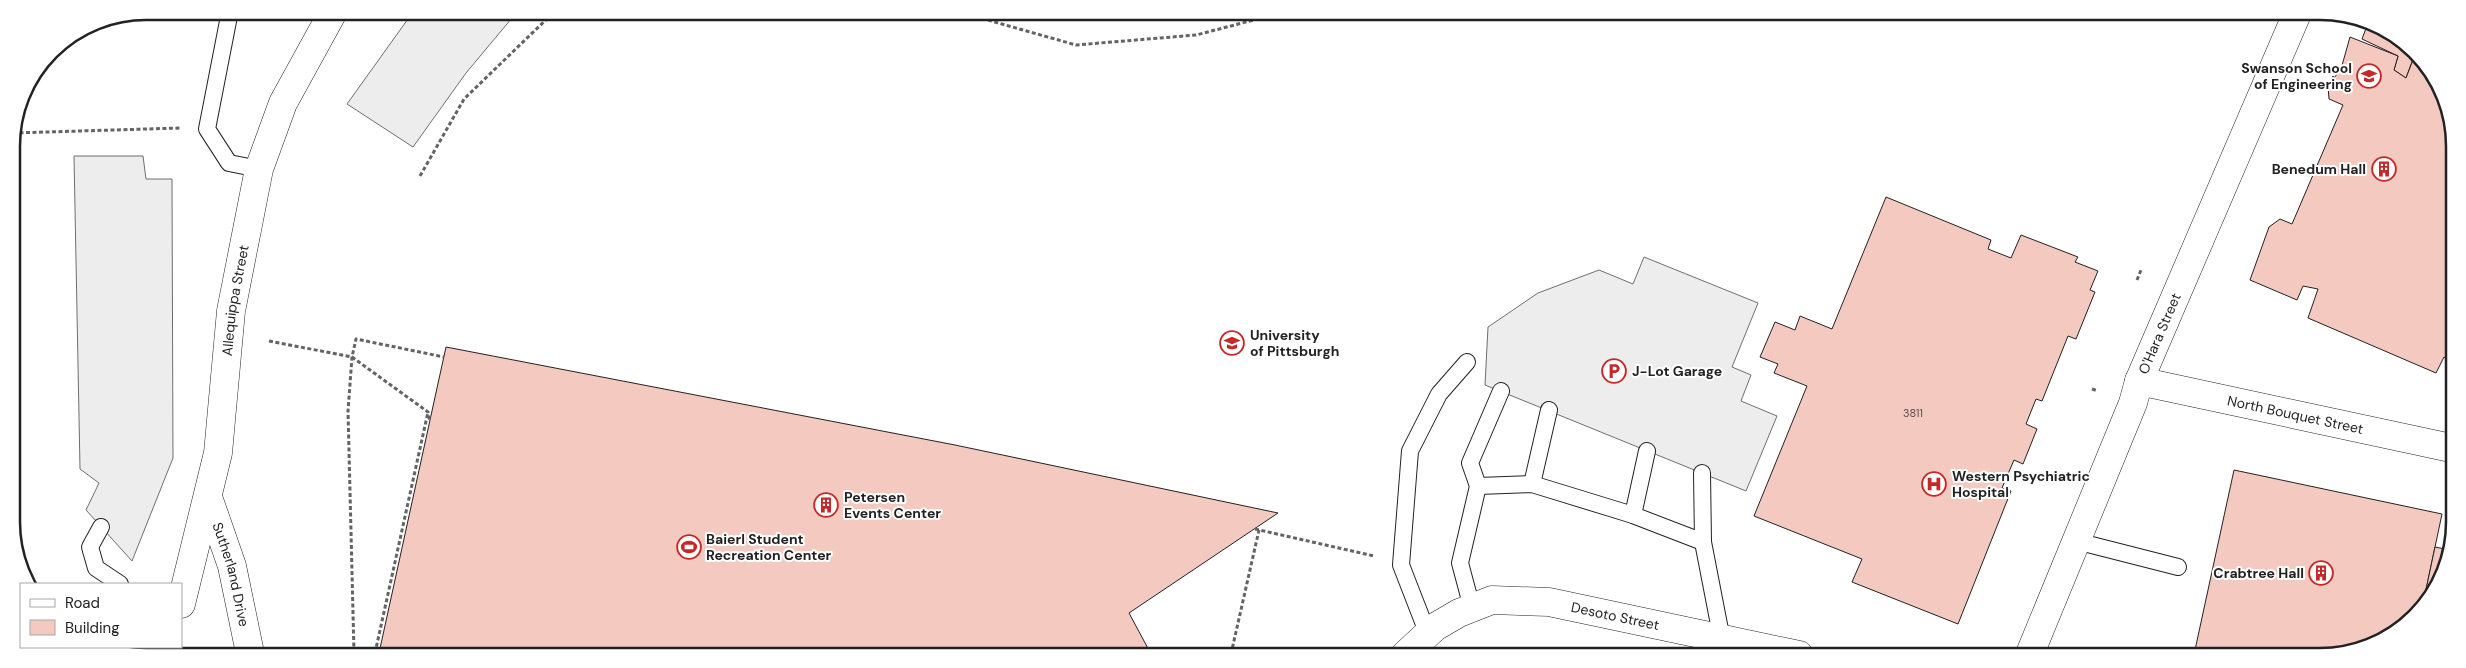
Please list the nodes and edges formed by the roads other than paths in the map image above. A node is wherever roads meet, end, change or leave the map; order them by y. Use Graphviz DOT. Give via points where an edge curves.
graph roads {
  1 [pos="228,20"];
  2 [pos="329,20"];
  3 [pos="2294,20"];
  4 [pos="259,169"];
  5 [pos="1468,362"];
  6 [pos="2139,381"];
  7 [pos="1501,391"];
  8 [pos="1549,410"];
  9 [pos="2446,447"];
  10 [pos="1647,451"];
  11 [pos="1702,473"];
  12 [pos="1532,484"];
  13 [pos="1478,486"];
  14 [pos="208,497"];
  15 [pos="1633,516"];
  16 [pos="101,527"];
  17 [pos="2076,541"];
  18 [pos="1703,542"];
  19 [pos="2178,567"];
  20 [pos="118,583"];
  21 [pos="182,600"];
  22 [pos="1472,608"];
  23 [pos="1431,630"];
  24 [pos="1722,640"];
  25 [pos="249,648"];
  26 [pos="1412,648"];
  27 [pos="1760,648"];
  28 [pos="2032,648"];
  1 -- 4 [label="lane" via="207,129 229,163"];
  2 -- 4 [label="street, Allequippa Street" via="283,103"];
  3 -- 6 [label="street, O'Hara Street"];
  4 -- 14 [label="street, Allequippa Street" via="231,311 218,453"];
  5 -- 23 [label="lane" via="1438,394 1410,451 1401,565"];
  6 -- 9 [label="street, North Bouquet Street"];
  6 -- 17 [label="street, O'Hara Street"];
  7 -- 13 [label="lane" via="1470,463"];
  8 -- 12 [label="lane"];
  10 -- 15 [label="lane"];
  11 -- 18 [label="lane"];
  12 -- 13 [label="lane"];
  12 -- 15 [label="lane"];
  13 -- 22 [label="lane" via="1460,563"];
  14 -- 21 [label="street, Allequippa Street"];
  14 -- 25 [label="street, Sutherland Drive" via="232,566"];
  15 -- 18 [label="lane"];
  16 -- 20 [label="lane" via="90,548 96,568"];
  17 -- 19 [label="lane"];
  17 -- 28 [label="street, O'Hara Street"];
  18 -- 24 [label="lane"];
  22 -- 23 [label="street, Desoto Street"];
  22 -- 24 [label="street, Desoto Street" via="1492,600 1549,602"];
  23 -- 26 [label="street, Desoto Street"];
  24 -- 27 [label="street, Desoto Street"];
}
